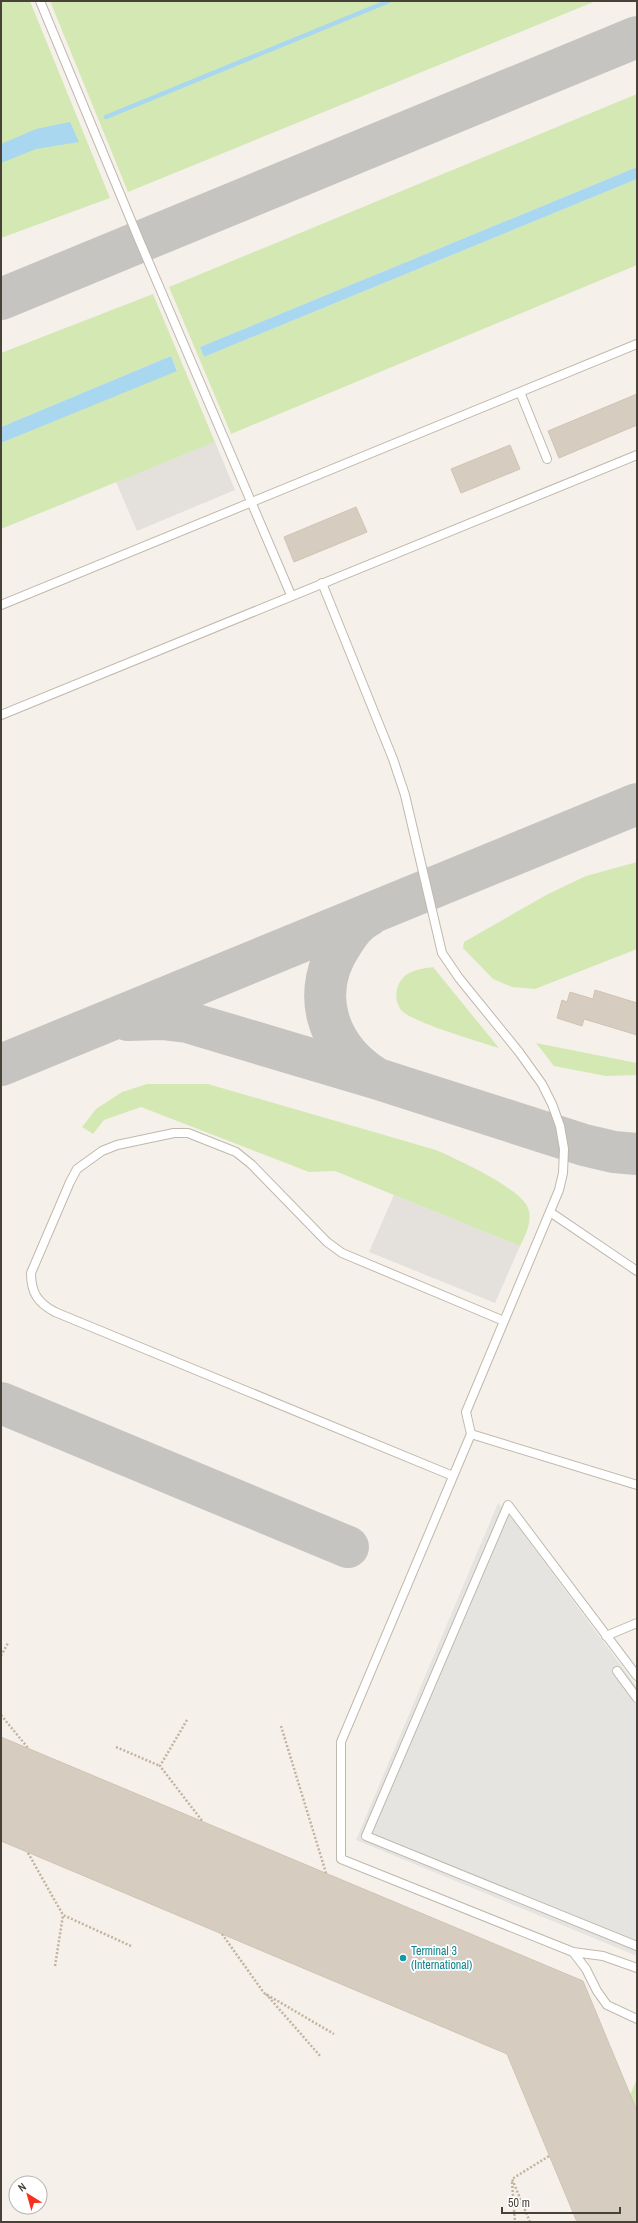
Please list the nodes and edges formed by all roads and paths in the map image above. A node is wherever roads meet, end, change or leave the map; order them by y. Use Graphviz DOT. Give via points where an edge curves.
graph roads {
  1 [pos="40,1"];
  2 [pos="637,344"];
  3 [pos="520,392"];
  4 [pos="637,455"];
  5 [pos="547,459"];
  6 [pos="250,502"];
  7 [pos="322,583"];
  8 [pos="291,595"];
  9 [pos="1,605"];
  10 [pos="1,715"];
  11 [pos="550,1212"];
  12 [pos="637,1271"];
  13 [pos="504,1321"];
  14 [pos="471,1434"];
  15 [pos="453,1476"];
  16 [pos="637,1485"];
  17 [pos="637,1623"];
  18 [pos="606,1636"];
  19 [pos="8,1642"];
  20 [pos="1,1656"];
  21 [pos="617,1671"];
  22 [pos="637,1676"];
  23 [pos="637,1698"];
  24 [pos="1,1715"];
  25 [pos="187,1720"];
  26 [pos="281,1726"];
  27 [pos="116,1747"];
  28 [pos="28,1748"];
  29 [pos="160,1766"];
  30 [pos="203,1822"];
  31 [pos="28,1853"];
  32 [pos="326,1873"];
  33 [pos="63,1915"];
  34 [pos="222,1934"];
  35 [pos="131,1946"];
  36 [pos="637,1946"];
  37 [pos="573,1952"];
  38 [pos="55,1966"];
  39 [pos="637,1968"];
  40 [pos="264,1993"];
  41 [pos="637,2019"];
  42 [pos="334,2034"];
  43 [pos="321,2057"];
  44 [pos="549,2156"];
  45 [pos="512,2179"];
  46 [pos="515,2222"];
  47 [pos="530,2222"];
  1 -- 6 [label="lane"];
  2 -- 3 [label="lane"];
  3 -- 5 [label="lane"];
  3 -- 6 [label="lane"];
  4 -- 7 [label="lane"];
  6 -- 8 [label="lane"];
  6 -- 9 [label="lane"];
  7 -- 8 [label="lane"];
  7 -- 11 [label="lane" via="405,795 442,953 542,1084 560,1126 564,1149 563,1173"];
  8 -- 10 [label="lane"];
  11 -- 12 [label="lane"];
  11 -- 13 [label="lane"];
  13 -- 14 [label="lane" via="466,1412"];
  13 -- 15 [label="lane" via="342,1253 327,1242 251,1164 236,1152 188,1133 174,1133 117,1145 88,1160 78,1169 70,1182 31,1273 31,1286 35,1296 45,1307 55,1312"];
  14 -- 15 [label="lane"];
  14 -- 16 [label="lane"];
  15 -- 37 [label="lane" via="341,1742 341,1859"];
  17 -- 18 [label="lane"];
  18 -- 22 [label="lane"];
  18 -- 36 [label="lane" via="508,1505 366,1836"];
  19 -- 20 [label="path"];
  21 -- 23 [label="lane"];
  24 -- 28 [label="path"];
  25 -- 29 [label="path"];
  26 -- 32 [label="path"];
  27 -- 29 [label="path"];
  29 -- 30 [label="path"];
  31 -- 33 [label="path"];
  33 -- 35 [label="path"];
  33 -- 38 [label="path"];
  34 -- 40 [label="path"];
  37 -- 39 [label="lane" via="603,1956"];
  37 -- 41 [label="lane" via="586,1969 601,1999 612,2008"];
  40 -- 42 [label="path"];
  40 -- 43 [label="path"];
  44 -- 45 [label="path"];
  45 -- 46 [label="path"];
  45 -- 47 [label="path"];
}
